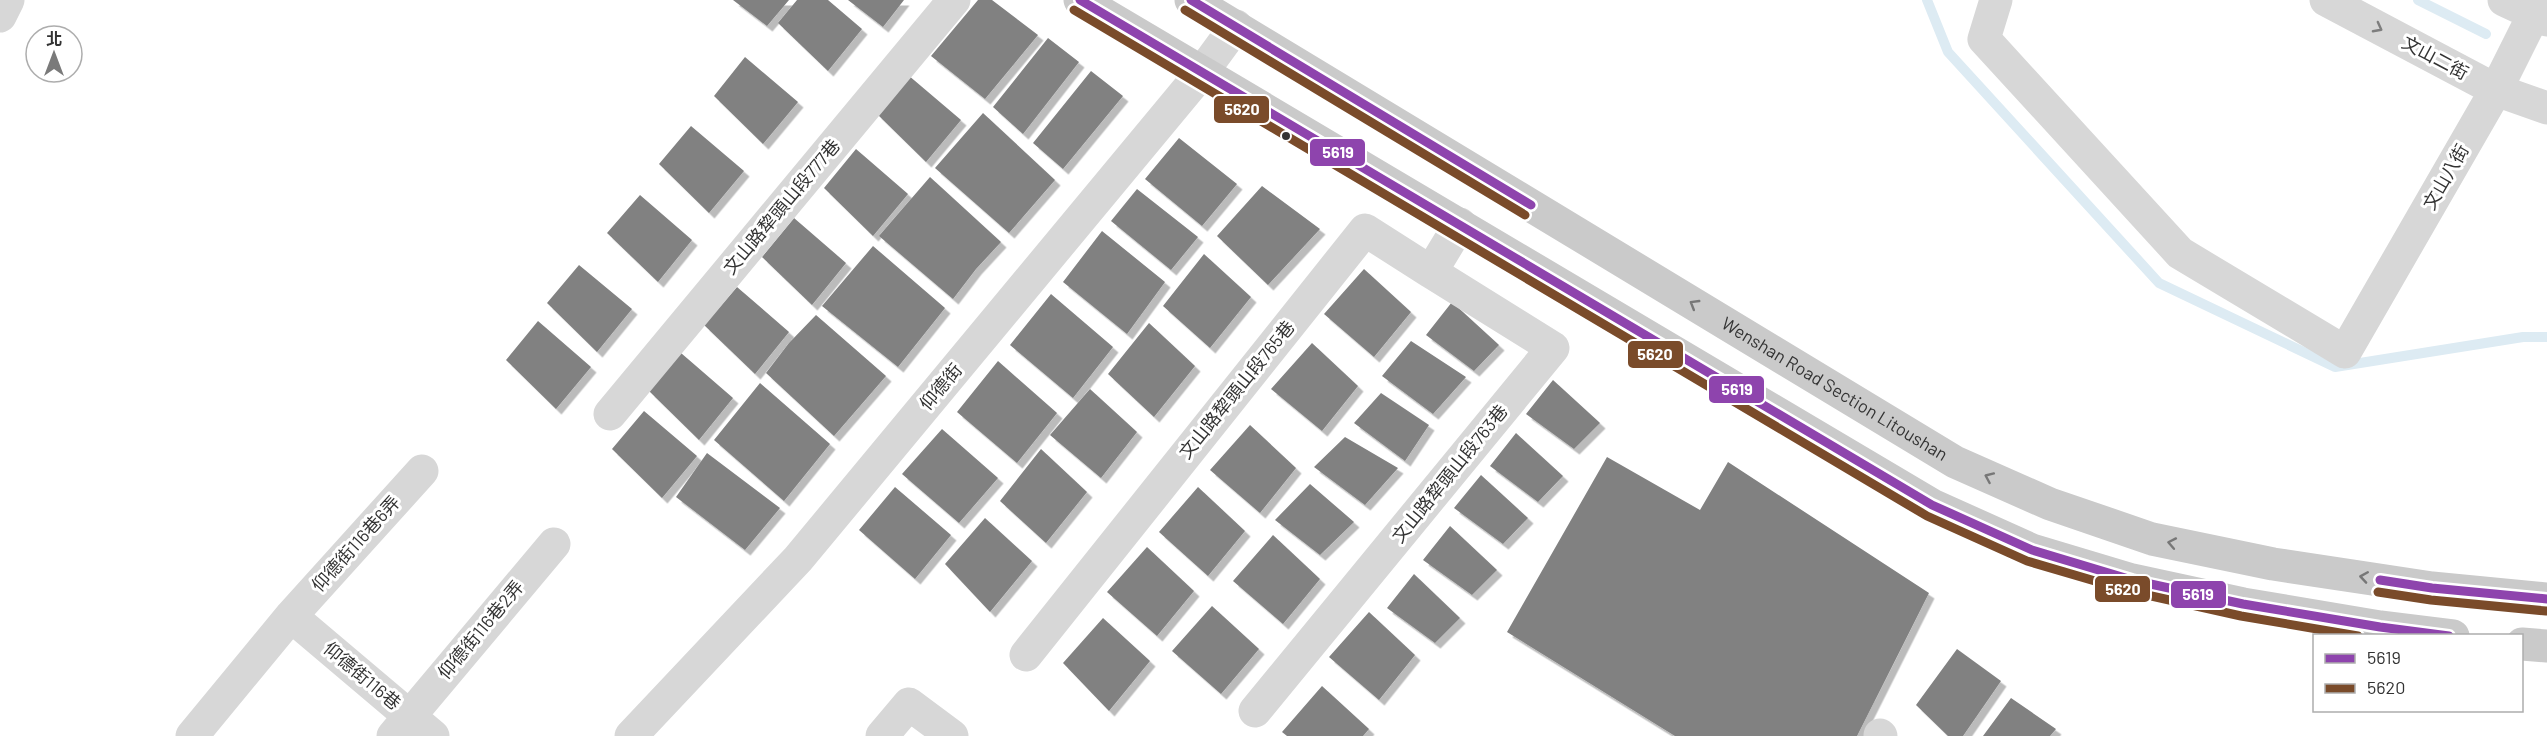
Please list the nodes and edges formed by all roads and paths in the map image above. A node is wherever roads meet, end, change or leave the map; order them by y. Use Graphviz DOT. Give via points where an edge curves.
graph roads {
  1 [pos="8,0"];
  2 [pos="954,0"];
  3 [pos="1080,0"];
  4 [pos="1191,0"];
  5 [pos="1996,0"];
  6 [pos="2326,0"];
  7 [pos="2504,0"];
  8 [pos="2540,12"];
  9 [pos="0,16"];
  10 [pos="1236,26"];
  11 [pos="1203,71"];
  12 [pos="2496,90"];
  13 [pos="2547,108"];
  14 [pos="1460,224"];
  15 [pos="1431,272"];
  16 [pos="610,414"];
  17 [pos="422,471"];
  18 [pos="554,544"];
  19 [pos="2547,599"];
  20 [pos="291,616"];
  21 [pos="2437,634"];
  22 [pos="2523,644"];
  23 [pos="2547,646"];
  24 [pos="1026,655"];
  25 [pos="1255,711"];
  26 [pos="412,729"];
  27 [pos="192,736"];
  28 [pos="632,736"];
  29 [pos="882,736"];
  30 [pos="952,736"];
  1 -- 9 [label="street"];
  2 -- 16 [label="street, 文山路犂頭山段777巷"];
  3 -- 11 [label="main road"];
  4 -- 10 [label="main road, Wenshan Road Section Litoushan"];
  5 -- 12 [label="street, 文山八街" via="1984,39 2180,253 2345,352"];
  6 -- 12 [label="street, 文山二街, one-way"];
  7 -- 8 [label="street"];
  8 -- 12 [label="street, 文山八街"];
  10 -- 11 [label="street, 仰德街"];
  19 -- 10 [label="main road, Wenshan Road Section Litoushan, one-way" via="2432,588 2273,564 2152,539 2050,504 1966,467"];
  11 -- 14 [label="main road"];
  11 -- 28 [label="street, 仰德街" via="798,560"];
  12 -- 13 [label="street, 文山二街"];
  14 -- 15 [label="street"];
  14 -- 21 [label="main road" via="1932,505 2032,550 2132,580 2243,604"];
  15 -- 24 [label="street, 文山路犂頭山段765巷" via="1365,230"];
  15 -- 25 [label="street, 文山路犂頭山段763巷" via="1553,348"];
  17 -- 20 [label="street, 仰德街116巷6弄"];
  18 -- 26 [label="street, 仰德街116巷2弄"];
  20 -- 26 [label="street, 仰德街116巷"];
  20 -- 27 [label="street, 仰德街116巷6弄"];
  22 -- 23 [label="main road"];
  29 -- 30 [label="street" via="909,704"];
}
